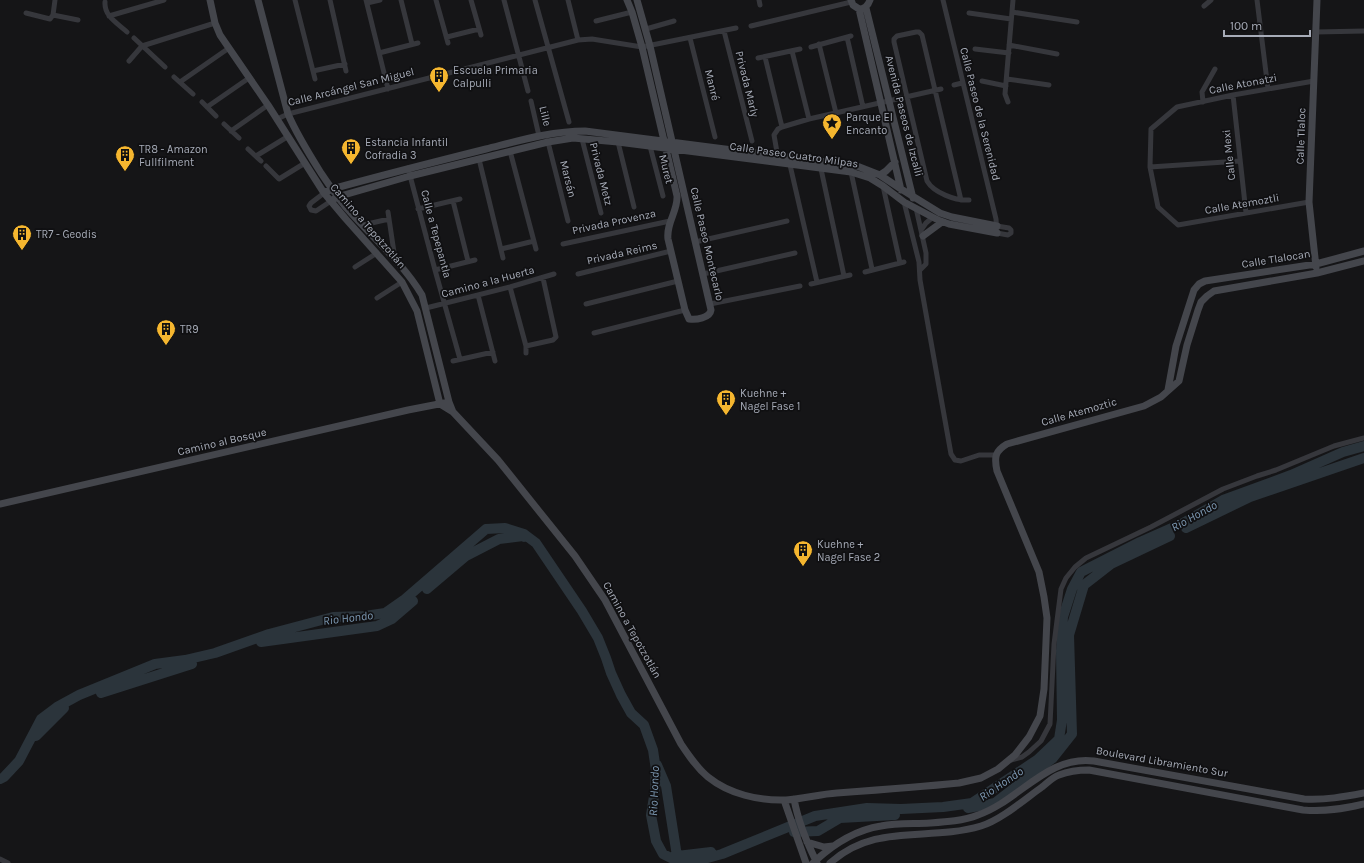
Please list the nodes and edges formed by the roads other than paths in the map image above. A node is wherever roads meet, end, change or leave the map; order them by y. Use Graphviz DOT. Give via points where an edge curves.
graph roads {
  1 [pos="55,0"];
  2 [pos="164,0"];
  3 [pos="210,0"];
  4 [pos="258,0"];
  5 [pos="295,0"];
  6 [pos="330,0"];
  7 [pos="380,0"];
  8 [pos="401,0"];
  9 [pos="436,0"];
  10 [pos="471,0"];
  11 [pos="504,0"];
  12 [pos="535,0"];
  13 [pos="568,0"];
  14 [pos="627,0"];
  15 [pos="636,0"];
  16 [pos="870,0"];
  17 [pos="943,0"];
  18 [pos="1013,0"];
  19 [pos="1212,0"];
  20 [pos="1257,0"];
  21 [pos="1317,0"];
  22 [pos="366,1"];
  23 [pos="851,1"];
  24 [pos="106,2"];
  25 [pos="1204,6"];
  26 [pos="862,8"];
  27 [pos="632,12"];
  28 [pos="1012,12"];
  29 [pos="26,13"];
  30 [pos="969,13"];
  31 [pos="109,16"];
  32 [pos="52,17"];
  33 [pos="1012,19"];
  34 [pos="78,20"];
  35 [pos="596,21"];
  36 [pos="674,22"];
  37 [pos="1077,22"];
  38 [pos="215,23"];
  39 [pos="751,26"];
  40 [pos="736,28"];
  41 [pos="646,29"];
  42 [pos="724,31"];
  43 [pos="1364,31"];
  44 [pos="127,32"];
  45 [pos="1316,32"];
  46 [pos="134,38"];
  47 [pos="690,38"];
  48 [pos="578,40"];
  49 [pos="819,44"];
  50 [pos="1009,45"];
  51 [pos="142,46"];
  52 [pos="548,46"];
  53 [pos="650,46"];
  54 [pos="642,47"];
  55 [pos="811,47"];
  56 [pos="229,48"];
  57 [pos="800,49"];
  58 [pos="975,49"];
  59 [pos="792,51"];
  60 [pos="379,53"];
  61 [pos="1009,53"];
  62 [pos="518,54"];
  63 [pos="1057,54"];
  64 [pos="765,57"];
  65 [pos="758,58"];
  66 [pos="129,61"];
  67 [pos="345,64"];
  68 [pos="165,67"];
  69 [pos="1215,69"];
  70 [pos="346,71"];
  71 [pos="313,72"];
  72 [pos="174,77"];
  73 [pos="248,78"];
  74 [pos="1007,78"];
  75 [pos="315,79"];
  76 [pos="982,81"];
  77 [pos="1314,81"];
  78 [pos="180,82"];
  79 [pos="962,83"];
  80 [pos="954,85"];
  81 [pos="1049,85"];
  82 [pos="1006,86"];
  83 [pos="941,88"];
  84 [pos="388,89"];
  85 [pos="1268,89"];
  86 [pos="935,90"];
  87 [pos="528,91"];
  88 [pos="193,94"];
  89 [pos="1233,95"];
  90 [pos="908,96"];
  91 [pos="889,100"];
  92 [pos="531,101"];
  93 [pos="202,102"];
  94 [pos="881,102"];
  95 [pos="1008,102"];
  96 [pos="1203,102"];
  97 [pos="268,105"];
  98 [pos="207,107"];
  99 [pos="863,107"];
  100 [pos="836,113"];
  101 [pos="288,114"];
  102 [pos="216,116"];
  103 [pos="277,119"];
  104 [pos="808,119"];
  105 [pos="570,122"];
  106 [pos="224,124"];
  107 [pos="782,127"];
  108 [pos="231,131"];
  109 [pos="573,134"];
  110 [pos="539,136"];
  111 [pos="287,137"];
  112 [pos="715,137"];
  113 [pos="238,138"];
  114 [pos="582,139"];
  115 [pos="521,140"];
  116 [pos="664,141"];
  117 [pos="752,141"];
  118 [pos="548,142"];
  119 [pos="618,142"];
  120 [pos="672,142"];
  121 [pos="650,146"];
  122 [pos="248,148"];
  123 [pos="523,148"];
  124 [pos="666,149"];
  125 [pos="674,150"];
  126 [pos="510,151"];
  127 [pos="778,155"];
  128 [pos="256,156"];
  129 [pos="479,159"];
  130 [pos="261,161"];
  131 [pos="1240,161"];
  132 [pos="895,162"];
  133 [pos="305,163"];
  134 [pos="780,163"];
  135 [pos="790,165"];
  136 [pos="266,166"];
  137 [pos="1150,167"];
  138 [pos="821,168"];
  139 [pos="409,172"];
  140 [pos="851,172"];
  141 [pos="880,174"];
  142 [pos="883,186"];
  143 [pos="332,189"];
  144 [pos="901,189"];
  145 [pos="324,193"];
  146 [pos="663,196"];
  147 [pos="912,196"];
  148 [pos="334,199"];
  149 [pos="460,199"];
  150 [pos="960,200"];
  151 [pos="969,200"];
  152 [pos="453,201"];
  153 [pos="904,202"];
  154 [pos="1309,202"];
  155 [pos="634,207"];
  156 [pos="916,208"];
  157 [pos="418,209"];
  158 [pos="388,212"];
  159 [pos="600,213"];
  160 [pos="1246,213"];
  161 [pos="933,217"];
  162 [pos="389,219"];
  163 [pos="568,221"];
  164 [pos="670,221"];
  165 [pos="787,221"];
  166 [pos="942,222"];
  167 [pos="363,225"];
  168 [pos="997,229"];
  169 [pos="922,233"];
  170 [pos="534,241"];
  171 [pos="695,242"];
  172 [pos="563,244"];
  173 [pos="501,249"];
  174 [pos="536,249"];
  175 [pos="671,251"];
  176 [pos="1364,252"];
  177 [pos="377,253"];
  178 [pos="795,253"];
  179 [pos="503,258"];
  180 [pos="395,259"];
  181 [pos="475,260"];
  182 [pos="468,261"];
  183 [pos="1364,261"];
  184 [pos="1316,264"];
  185 [pos="355,267"];
  186 [pos="872,269"];
  187 [pos="435,270"];
  188 [pos="920,270"];
  189 [pos="865,272"];
  190 [pos="1317,273"];
  191 [pos="554,274"];
  192 [pos="578,274"];
  193 [pos="702,274"];
  194 [pos="543,278"];
  195 [pos="678,281"];
  196 [pos="402,282"];
  197 [pos="817,282"];
  198 [pos="811,284"];
  199 [pos="800,286"];
  200 [pos="510,287"];
  201 [pos="1214,291"];
  202 [pos="478,295"];
  203 [pos="377,298"];
  204 [pos="445,304"];
  205 [pos="586,304"];
  206 [pos="710,304"];
  207 [pos="426,308"];
  208 [pos="685,310"];
  209 [pos="417,311"];
  210 [pos="594,333"];
  211 [pos="526,346"];
  212 [pos="493,352"];
  213 [pos="526,353"];
  214 [pos="460,359"];
  215 [pos="453,361"];
  216 [pos="495,361"];
  217 [pos="1168,390"];
  218 [pos="449,402"];
  219 [pos="440,404"];
  220 [pos="453,412"];
  221 [pos="1364,438"];
  222 [pos="996,455"];
  223 [pos="0,504"];
  224 [pos="1009,760"];
  225 [pos="1364,792"];
  226 [pos="794,799"];
  227 [pos="784,800"];
  228 [pos="1364,804"];
  229 [pos="804,839"];
  230 [pos="833,846"];
  231 [pos="0,858"];
  232 [pos="815,862"];
  233 [pos="8,863"];
  234 [pos="806,863"];
  235 [pos="830,863"];
  1 -- 32 [label="street"];
  2 -- 31 [label="street"];
  3 -- 38 [label="main road, Camino a Tepotzotlán"];
  4 -- 101 [label="main road, Camino a Tepotzotlán"];
  5 -- 71 [label="street"];
  6 -- 67 [label="street"];
  7 -- 22 [label="street"];
  8 -- 60 [label="street" via="415,43"];
  9 -- 10 [label="street" via="448,40 480,32"];
  11 -- 62 [label="street"];
  12 -- 52 [label="street"];
  13 -- 48 [label="street"];
  14 -- 27 [label="main road, Calle Paseo Montecarlo"];
  15 -- 41 [label="main road, Calle Paseo Montecarlo"];
  16 -- 26 [label="main road" via="869,4"];
  17 -- 79 [label="street, Calle Paseo de la Serenidad"];
  18 -- 28 [label="street"];
  19 -- 25 [label="street"];
  20 -- 85 [label="street"];
  21 -- 45 [label="main road, Calle Tlaloc"];
  22 -- 60 [label="street"];
  23 -- 26 [label="main road" via="855,8"];
  23 -- 39 [label="street"];
  24 -- 31 [label="street" via="105,10"];
  26 -- 91 [label="main road, Avenida Paseos de Izcalli"];
  26 -- 94 [label="main road, Avenida Paseos de Izcalli"];
  27 -- 35 [label="street"];
  27 -- 54 [label="main road, Calle Paseo Montecarlo"];
  28 -- 33 [label="street"];
  28 -- 37 [label="street"];
  29 -- 32 [label="street" via="48,20"];
  30 -- 33 [label="street"];
  31 -- 44 [label="street"];
  32 -- 34 [label="street"];
  33 -- 50 [label="street"];
  36 -- 41 [label="street"];
  38 -- 51 [label="street"];
  38 -- 56 [label="main road, Camino a Tepotzotlán"];
  40 -- 42 [label="street, Calle Arcángel San Miguel"];
  41 -- 53 [label="main road, Calle Paseo Montecarlo"];
  42 -- 47 [label="street, Calle Arcángel San Miguel"];
  42 -- 117 [label="street, Privada Marly"];
  43 -- 45 [label="street"];
  45 -- 77 [label="main road, Calle Tlaloc"];
  46 -- 51 [label="street"];
  47 -- 53 [label="street, Calle Arcángel San Miguel"];
  47 -- 112 [label="street, Manré"];
  48 -- 52 [label="street, Calle Arcángel San Miguel"];
  48 -- 54 [label="street, Calle Arcángel San Miguel" via="592,39"];
  49 -- 55 [label="street"];
  49 -- 99 [label="street" via="849,37"];
  49 -- 100 [label="street"];
  50 -- 61 [label="street"];
  50 -- 63 [label="street"];
  51 -- 66 [label="street"];
  51 -- 68 [label="street"];
  52 -- 62 [label="street, Calle Arcángel San Miguel"];
  52 -- 105 [label="street"];
  53 -- 54 [label="street, Calle Arcángel San Miguel"];
  53 -- 120 [label="main road, Calle Paseo Montecarlo"];
  54 -- 116 [label="main road, Calle Paseo Montecarlo"];
  56 -- 73 [label="main road, Camino a Tepotzotlán"];
  56 -- 78 [label="street"];
  57 -- 59 [label="street"];
  58 -- 61 [label="street"];
  59 -- 64 [label="street"];
  59 -- 104 [label="street"];
  60 -- 84 [label="street"];
  61 -- 74 [label="street"];
  62 -- 84 [label="street, Calle Arcángel San Miguel"];
  62 -- 87 [label="street"];
  64 -- 65 [label="street"];
  64 -- 107 [label="street"];
  67 -- 70 [label="street"];
  67 -- 71 [label="street"];
  69 -- 96 [label="street" via="1202,92"];
  71 -- 75 [label="street"];
  72 -- 78 [label="street"];
  73 -- 97 [label="main road, Camino a Tepotzotlán"];
  73 -- 98 [label="street"];
  74 -- 81 [label="street"];
  74 -- 82 [label="street"];
  76 -- 82 [label="street"];
  77 -- 85 [label="street, Calle Atonatzi"];
  77 -- 154 [label="main road, Calle Tlaloc"];
  78 -- 88 [label="street"];
  79 -- 80 [label="street"];
  79 -- 168 [label="street, Calle Paseo de la Serenidad"];
  82 -- 95 [label="street"];
  83 -- 86 [label="street"];
  84 -- 101 [label="street, Calle Arcángel San Miguel"];
  85 -- 89 [label="street, Calle Atonatzi"];
  86 -- 90 [label="street"];
  86 -- 90 [label="street" via="922,35 916,32 897,36 894,39"];
  86 -- 150 [label="street"];
  89 -- 96 [label="street, Calle Atonatzi"];
  89 -- 131 [label="street, Calle Mexi"];
  90 -- 91 [label="street"];
  90 -- 150 [label="street" via="927,181 930,186"];
  91 -- 94 [label="street"];
  91 -- 147 [label="main road, Avenida Paseos de Izcalli"];
  92 -- 110 [label="street, Lille"];
  93 -- 98 [label="street"];
  94 -- 99 [label="street"];
  94 -- 132 [label="main road, Avenida Paseos de Izcalli"];
  96 -- 137 [label="street, Calle Atonatzi" via="1177,107 1151,129"];
  97 -- 103 [label="main road, Camino a Tepotzotlán"];
  97 -- 108 [label="street"];
  98 -- 102 [label="street"];
  99 -- 100 [label="street"];
  100 -- 104 [label="street"];
  101 -- 103 [label="street, Calle Arcángel San Miguel"];
  101 -- 143 [label="main road, Camino a Tepotzotlán" via="294,129"];
  103 -- 111 [label="main road, Camino a Tepotzotlán"];
  104 -- 107 [label="street"];
  106 -- 108 [label="street"];
  107 -- 127 [label="street" via="774,135"];
  108 -- 113 [label="street"];
  109 -- 110 [label="main road, Calle Paseo Cuatro Milpas"];
  109 -- 114 [label="main road, Calle Paseo Cuatro Milpas"];
  109 -- 116 [label="main road, Calle Paseo Cuatro Milpas" via="584,131"];
  109 -- 118 [label="main road, Calle Paseo Cuatro Milpas"];
  110 -- 115 [label="main road, Calle Paseo Cuatro Milpas"];
  111 -- 128 [label="street"];
  111 -- 133 [label="main road, Camino a Tepotzotlán"];
  114 -- 119 [label="main road, Calle Paseo Cuatro Milpas"];
  114 -- 159 [label="street, Privada Metz"];
  115 -- 123 [label="main road"];
  115 -- 139 [label="main road, Calle Paseo Cuatro Milpas"];
  116 -- 120 [label="main road, Calle Paseo Cuatro Milpas"];
  116 -- 124 [label="main road, Calle Paseo Montecarlo"];
  118 -- 123 [label="main road, Calle Paseo Cuatro Milpas"];
  118 -- 163 [label="street, Marsán"];
  119 -- 121 [label="main road, Calle Paseo Cuatro Milpas"];
  119 -- 155 [label="street"];
  120 -- 125 [label="main road, Calle Paseo Montecarlo"];
  120 -- 127 [label="main road, Calle Paseo Cuatro Milpas"];
  121 -- 124 [label="main road, Calle Paseo Cuatro Milpas"];
  121 -- 146 [label="street, Muret"];
  122 -- 128 [label="street"];
  123 -- 126 [label="main road, Calle Paseo Cuatro Milpas"];
  124 -- 125 [label="main road, Calle Paseo Cuatro Milpas"];
  124 -- 164 [label="main road, Calle Paseo Montecarlo" via="677,199"];
  125 -- 134 [label="main road, Calle Paseo Cuatro Milpas"];
  125 -- 171 [label="main road, Calle Paseo Montecarlo"];
  126 -- 129 [label="main road, Calle Paseo Cuatro Milpas"];
  126 -- 170 [label="street"];
  127 -- 134 [label="street"];
  127 -- 141 [label="main road, Calle Paseo Cuatro Milpas" via="848,164"];
  128 -- 130 [label="street"];
  129 -- 139 [label="main road, Calle Paseo Cuatro Milpas"];
  129 -- 173 [label="street"];
  131 -- 137 [label="street"];
  131 -- 160 [label="street, Calle Mexi"];
  132 -- 141 [label="main road" via="886,172"];
  132 -- 144 [label="main road, Avenida Paseos de Izcalli"];
  133 -- 136 [label="street" via="279,179"];
  133 -- 145 [label="main road, Camino a Tepotzotlán"];
  134 -- 135 [label="main road, Calle Paseo Cuatro Milpas"];
  135 -- 138 [label="main road, Calle Paseo Cuatro Milpas"];
  135 -- 197 [label="street"];
  137 -- 160 [label="street, Calle Atemoztli" via="1158,207 1178,225"];
  138 -- 140 [label="main road, Calle Paseo Cuatro Milpas"];
  138 -- 197 [label="street" via="847,275"];
  139 -- 143 [label="main road, Calle Paseo Cuatro Milpas"];
  139 -- 148 [label="main road, Calle Paseo Cuatro Milpas"];
  139 -- 157 [label="street, Calle a Tepepantla"];
  140 -- 142 [label="main road, Calle Paseo Cuatro Milpas"];
  140 -- 186 [label="street"];
  141 -- 144 [label="main road, Calle Paseo Cuatro Milpas"];
  142 -- 153 [label="main road, Calle Paseo Cuatro Milpas"];
  142 -- 186 [label="street" via="902,262"];
  143 -- 145 [label="main road, Calle Paseo Cuatro Milpas"];
  143 -- 148 [label="main road, Camino a Tepotzotlán"];
  144 -- 147 [label="main road, Calle Paseo Cuatro Milpas"];
  144 -- 153 [label="main road, Avenida Paseos de Izcalli"];
  145 -- 148 [label="main road, Camino a Tepotzotlán"];
  145 -- 148 [label="street, Calle Paseo Cuatro Milpas" via="310,203 312,210 316,211"];
  147 -- 156 [label="main road, Avenida Paseos de Izcalli"];
  147 -- 168 [label="main road, Calle Paseo Cuatro Milpas" via="940,213"];
  148 -- 167 [label="main road, Camino a Tepotzotlán"];
  148 -- 177 [label="main road, Camino a Tepotzotlán" via="345,218"];
  149 -- 152 [label="street"];
  150 -- 151 [label="street"];
  152 -- 157 [label="street"];
  152 -- 182 [label="street"];
  153 -- 156 [label="main road, Calle Paseo Cuatro Milpas"];
  153 -- 188 [label="street"];
  154 -- 160 [label="street, Calle Atemoztli"];
  154 -- 184 [label="main road, Calle Tlaloc"];
  156 -- 161 [label="main road, Calle Paseo Cuatro Milpas"];
  156 -- 169 [label="street, Avenida Paseos de Izcalli"];
  157 -- 187 [label="street, Calle a Tepepantla"];
  158 -- 162 [label="street"];
  161 -- 166 [label="main road, Calle Paseo Cuatro Milpas"];
  161 -- 169 [label="street" via="926,223"];
  162 -- 167 [label="street"];
  162 -- 180 [label="street"];
  164 -- 172 [label="street, Privada Provenza"];
  164 -- 175 [label="main road, Calle Paseo Montecarlo" via="667,231"];
  165 -- 171 [label="street"];
  166 -- 168 [label="main road, Calle Paseo Cuatro Milpas"];
  166 -- 169 [label="main road"];
  167 -- 180 [label="main road, Camino a Tepotzotlán"];
  169 -- 188 [label="street, Avenida Paseos de Izcalli" via="926,264"];
  170 -- 173 [label="street"];
  170 -- 174 [label="street"];
  171 -- 193 [label="main road, Calle Paseo Montecarlo"];
  173 -- 179 [label="street"];
  175 -- 192 [label="street, Privada Reims"];
  175 -- 195 [label="main road, Calle Paseo Montecarlo"];
  176 -- 184 [label="main road, Calle Tlalocan"];
  177 -- 185 [label="street"];
  177 -- 196 [label="main road, Camino a Tepotzotlán"];
  178 -- 193 [label="street"];
  180 -- 207 [label="main road, Camino a Tepotzotlán" via="414,282"];
  181 -- 182 [label="street"];
  182 -- 187 [label="street"];
  183 -- 190 [label="main road, Calle Tlalocan"];
  184 -- 190 [label="main road, Calle Tlaloc"];
  184 -- 217 [label="main road, Calle Tlalocan" via="1199,284 1194,290 1176,346"];
  186 -- 189 [label="street"];
  187 -- 204 [label="street, Calle a Tepepantla"];
  188 -- 222 [label="street" via="951,454 955,460 961,461 979,455"];
  190 -- 201 [label="main road, Calle Tlalocan"];
  191 -- 194 [label="street, Camino a la Huerta"];
  193 -- 206 [label="main road, Calle Paseo Montecarlo"];
  194 -- 200 [label="street, Camino a la Huerta"];
  194 -- 211 [label="street" via="556,337 553,340"];
  195 -- 205 [label="street"];
  195 -- 208 [label="main road, Calle Paseo Montecarlo"];
  196 -- 203 [label="street"];
  196 -- 209 [label="main road, Camino a Tepotzotlán"];
  197 -- 198 [label="street"];
  199 -- 206 [label="street"];
  200 -- 202 [label="street, Camino a la Huerta"];
  200 -- 211 [label="street"];
  201 -- 217 [label="main road, Calle Atemoztic" via="1200,306 1187,345 1179,381"];
  202 -- 204 [label="street, Camino a la Huerta"];
  202 -- 212 [label="street"];
  204 -- 207 [label="street, Camino a la Huerta"];
  204 -- 214 [label="street, Calle a Tepepantla"];
  206 -- 208 [label="main road, Calle Paseo Montecarlo" via="709,315 692,320 687,318"];
  207 -- 209 [label="main road"];
  207 -- 218 [label="main road, Camino a Tepotzotlán"];
  208 -- 210 [label="street"];
  209 -- 219 [label="main road, Camino a Tepotzotlán"];
  211 -- 213 [label="street"];
  212 -- 214 [label="street"];
  212 -- 216 [label="street"];
  214 -- 215 [label="street"];
  217 -- 222 [label="main road, Calle Atemoztic" via="1144,406 1007,444 1000,448"];
  218 -- 219 [label="main road, Camino al Bosque"];
  218 -- 220 [label="main road, Camino a Tepotzotlán"];
  219 -- 220 [label="main road, Camino a Tepotzotlán"];
  219 -- 223 [label="main road, Camino al Bosque"];
  220 -- 227 [label="main road, Camino a Tepotzotlán" via="514,478 580,562 605,600 681,744 695,764 708,777 739,794"];
  221 -- 224 [label="street" via="1334,446 1223,489 1086,558 1075,567 1061,589 1054,644 1050,724 1040,741 1029,752 1022,757"];
  222 -- 224 [label="main road, Camino a Tepotzotlán" via="997,471 1039,572 1046,618 1044,689 1040,716 1029,737"];
  224 -- 226 [label="main road, Camino a Tepotzotlán" via="981,778 960,784 821,794"];
  225 -- 230 [label="main road, Boulevard Libramiento Sur" via="1322,800 1304,799 1092,761 1074,761 1056,766 990,810 978,815 945,822 882,825 864,830"];
  226 -- 227 [label="main road, Camino a Tepotzotlán"];
  226 -- 229 [label="main road"];
  227 -- 229 [label="main road"];
  228 -- 235 [label="main road, Boulevard Libramiento Sur" via="1328,811 1304,810 1089,770 1074,771 1058,775 995,820 982,826 947,832 884,836 853,847"];
  229 -- 230 [label="main road" via="824,847"];
  229 -- 232 [label="main road"];
  229 -- 234 [label="main road"];
  230 -- 232 [label="main road, Boulevard Libramiento Sur"];
  231 -- 233 [label="street"];
}
